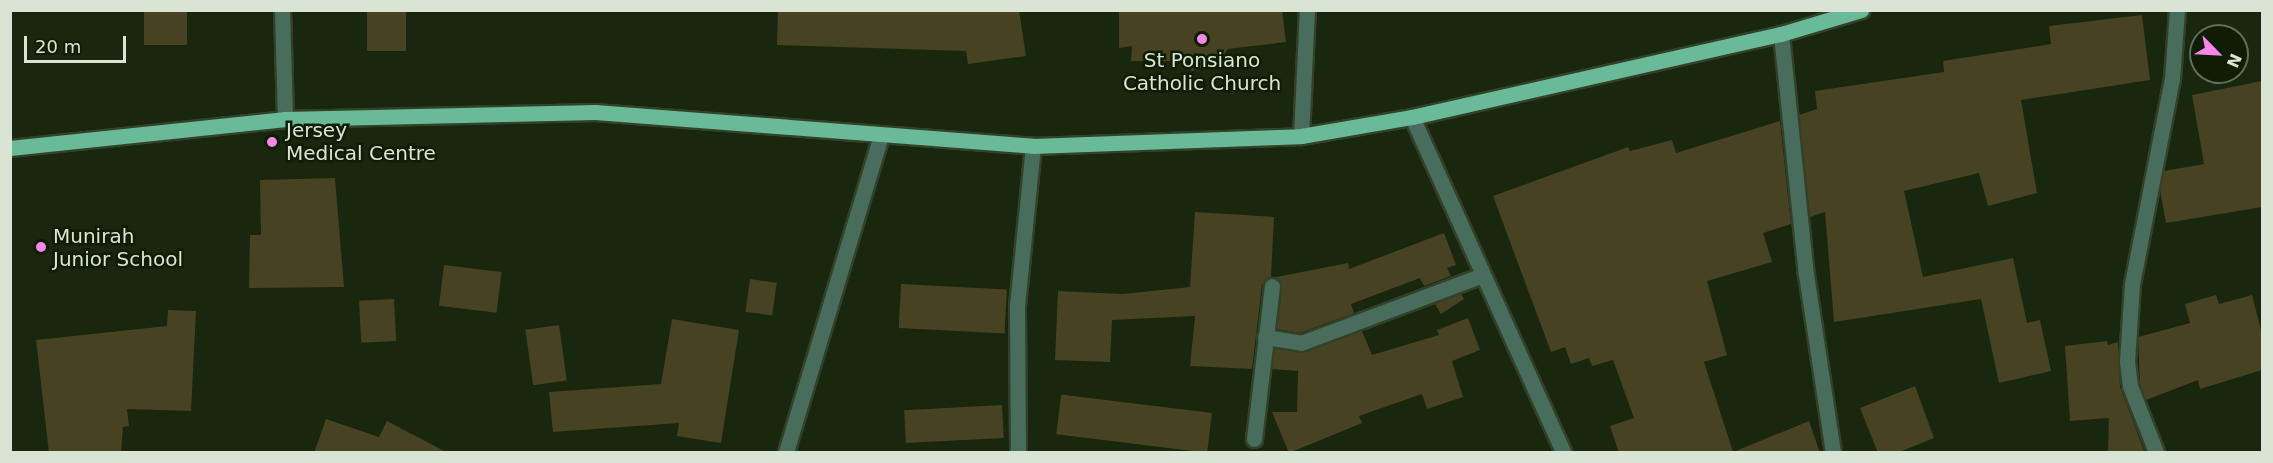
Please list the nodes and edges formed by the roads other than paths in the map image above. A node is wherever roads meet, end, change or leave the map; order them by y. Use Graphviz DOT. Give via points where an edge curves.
graph roads {
  1 [pos="282,10"];
  2 [pos="1307,10"];
  3 [pos="1861,10"];
  4 [pos="2177,10"];
  5 [pos="1781,34"];
  6 [pos="1412,117"];
  7 [pos="285,119"];
  8 [pos="881,135"];
  9 [pos="1301,136"];
  10 [pos="1033,146"];
  11 [pos="10,148"];
  12 [pos="1483,275"];
  13 [pos="1272,286"];
  14 [pos="1265,337"];
  15 [pos="1254,440"];
  16 [pos="786,453"];
  17 [pos="1018,453"];
  18 [pos="1563,453"];
  19 [pos="1833,453"];
  20 [pos="2156,453"];
  1 -- 7 [label="street"];
  2 -- 9 [label="street"];
  3 -- 5 [label="main road"];
  4 -- 20 [label="street" via="2172,79 2133,284 2127,361 2130,386"];
  5 -- 6 [label="main road"];
  5 -- 19 [label="street" via="1806,274"];
  6 -- 9 [label="main road"];
  6 -- 12 [label="street"];
  7 -- 8 [label="main road" via="595,112"];
  7 -- 11 [label="main road"];
  8 -- 10 [label="main road"];
  8 -- 16 [label="street"];
  9 -- 10 [label="main road"];
  10 -- 17 [label="street" via="1017,306"];
  12 -- 14 [label="street" via="1301,343"];
  12 -- 18 [label="street"];
  13 -- 14 [label="street"];
  14 -- 15 [label="street"];
}
